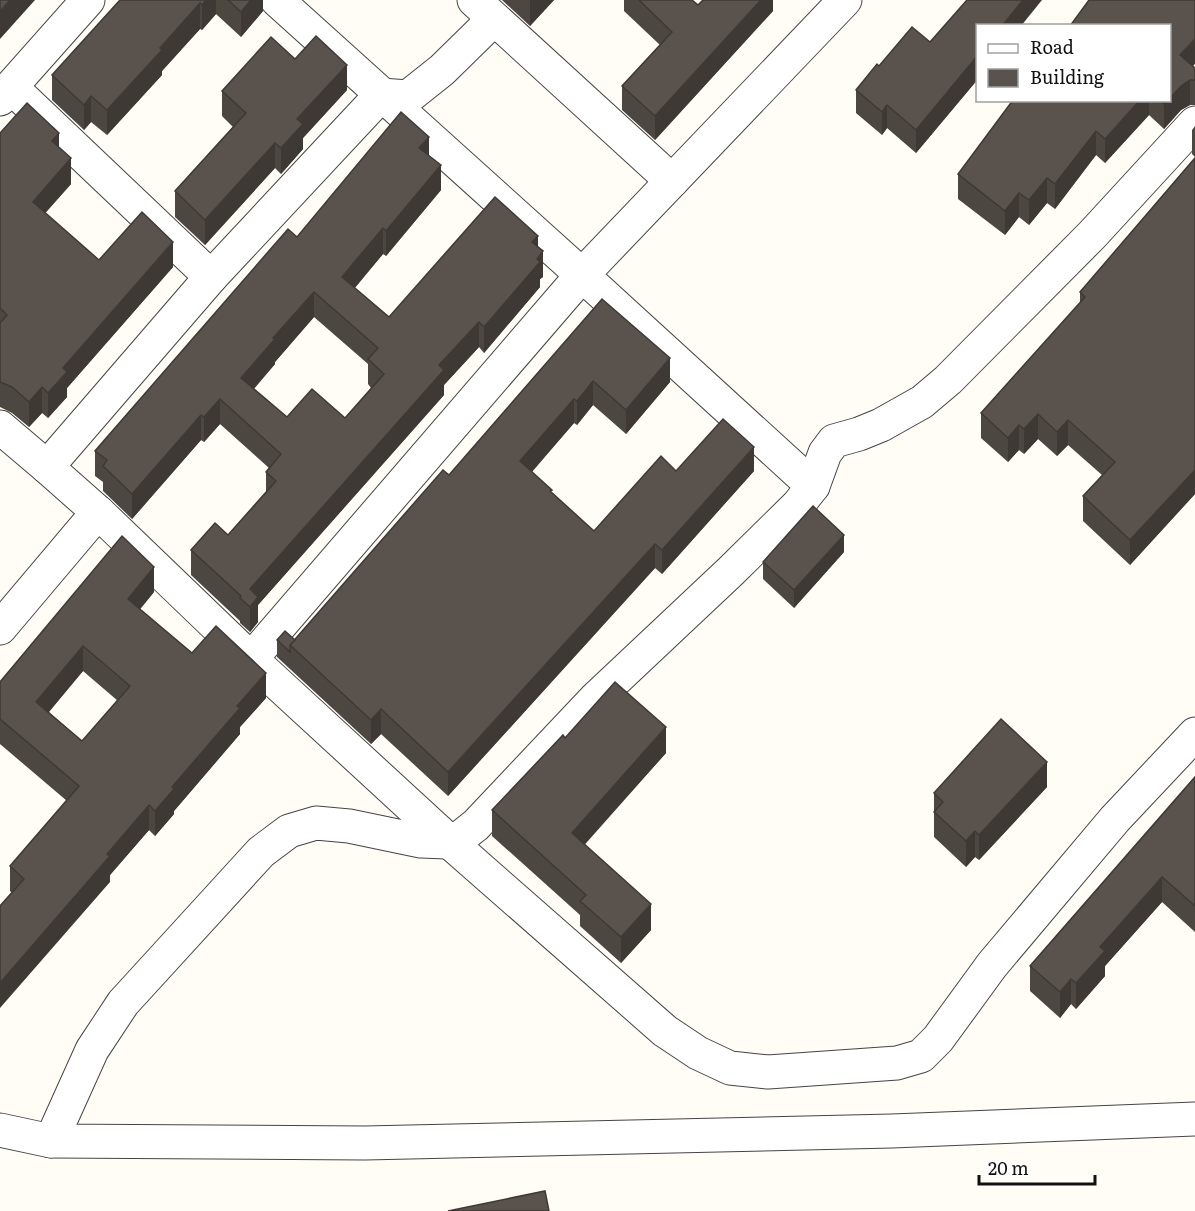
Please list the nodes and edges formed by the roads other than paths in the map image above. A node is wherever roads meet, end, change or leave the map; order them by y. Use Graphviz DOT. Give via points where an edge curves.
graph roads {
  1 [pos="88,0"];
  2 [pos="277,0"];
  3 [pos="845,0"];
  4 [pos="484,9"];
  5 [pos="5,93"];
  6 [pos="381,95"];
  7 [pos="1195,123"];
  8 [pos="672,181"];
  9 [pos="582,275"];
  10 [pos="211,278"];
  11 [pos="0,427"];
  12 [pos="47,466"];
  13 [pos="813,486"];
  14 [pos="98,512"];
  15 [pos="0,628"];
  16 [pos="251,659"];
  17 [pos="1195,734"];
  18 [pos="452,844"];
  19 [pos="1195,1119"];
  20 [pos="0,1130"];
  21 [pos="51,1141"];
  1 -- 5 [label="street"];
  2 -- 6 [label="street"];
  3 -- 8 [label="street"];
  4 -- 6 [label="street" via="442,70 408,97"];
  4 -- 8 [label="street"];
  5 -- 10 [label="street"];
  6 -- 9 [label="street"];
  6 -- 10 [label="street"];
  7 -- 13 [label="street" via="1092,235 948,380 922,402 881,425 834,441 825,453"];
  8 -- 9 [label="street"];
  9 -- 13 [label="street"];
  9 -- 16 [label="street"];
  10 -- 12 [label="street"];
  11 -- 12 [label="street"];
  12 -- 14 [label="street"];
  13 -- 18 [label="street" via="731,571 596,699 476,825"];
  14 -- 15 [label="street"];
  14 -- 16 [label="street"];
  16 -- 18 [label="street"];
  17 -- 18 [label="street" via="1115,819 992,965 938,1039 921,1056 897,1063 768,1072 730,1068 698,1053 665,1031"];
  18 -- 21 [label="street" via="316,823 290,831 261,852 123,1003 93,1050"];
  19 -- 21 [label="street" via="892,1131 389,1142"];
  20 -- 21 [label="street"];
}
